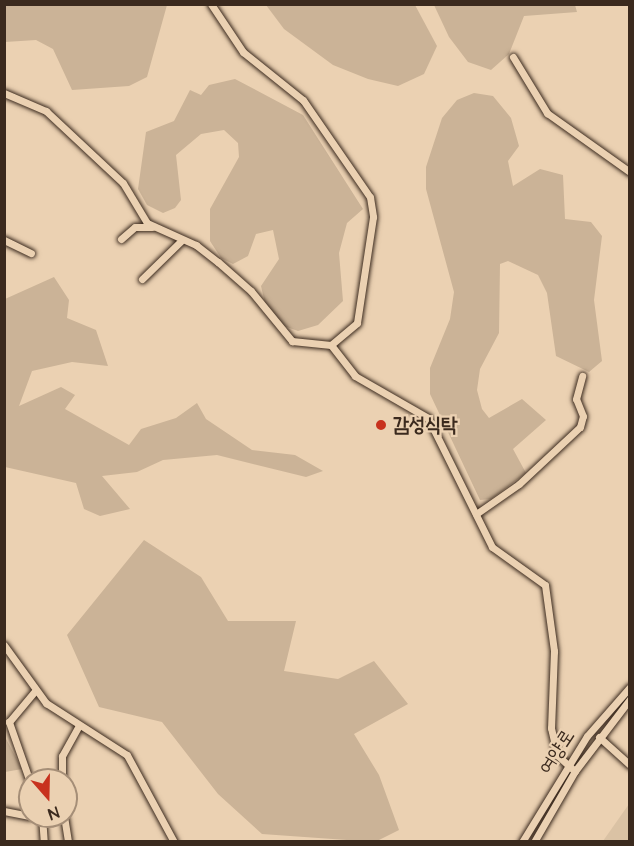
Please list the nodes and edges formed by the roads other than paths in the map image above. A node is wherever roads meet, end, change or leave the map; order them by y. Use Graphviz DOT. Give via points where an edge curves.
graph roads {
  1 [pos="211,4"];
  2 [pos="513,57"];
  3 [pos="4,93"];
  4 [pos="630,172"];
  5 [pos="155,227"];
  6 [pos="121,239"];
  7 [pos="4,240"];
  8 [pos="181,241"];
  9 [pos="31,253"];
  10 [pos="142,279"];
  11 [pos="331,345"];
  12 [pos="582,376"];
  13 [pos="476,514"];
  14 [pos="4,645"];
  15 [pos="630,687"];
  16 [pos="35,691"];
  17 [pos="630,699"];
  18 [pos="79,725"];
  19 [pos="599,737"];
  20 [pos="629,763"];
  21 [pos="567,766"];
  22 [pos="25,768"];
  23 [pos="62,768"];
  24 [pos="575,771"];
  25 [pos="174,842"];
  26 [pos="522,842"];
  27 [pos="534,842"];
  1 -- 11 [label="street" via="243,52 303,100 370,197 373,217 357,323"];
  2 -- 4 [label="street" via="547,113"];
  3 -- 5 [label="street" via="46,111 123,183"];
  5 -- 6 [label="street" via="135,226"];
  5 -- 8 [label="street"];
  7 -- 9 [label="street"];
  8 -- 10 [label="street"];
  8 -- 11 [label="street" via="196,245 251,291 292,341"];
  11 -- 13 [label="street" via="355,376 428,418"];
  12 -- 13 [label="street" via="576,399 583,416 580,427 534,471"];
  13 -- 21 [label="street" via="492,547 545,585 554,651 551,728 557,755"];
  14 -- 16 [label="street"];
  15 -- 21 [label="street, 여양로"];
  16 -- 18 [label="street"];
  16 -- 22 [label="street" via="9,722"];
  17 -- 19 [label="street, 여양로"];
  18 -- 23 [label="street" via="62,756"];
  18 -- 25 [label="street" via="127,755"];
  19 -- 20 [label="street"];
  19 -- 24 [label="street, 여양로"];
  21 -- 24 [label="street"];
  21 -- 26 [label="street, 여양로"];
  24 -- 27 [label="street, 여양로"];
}
